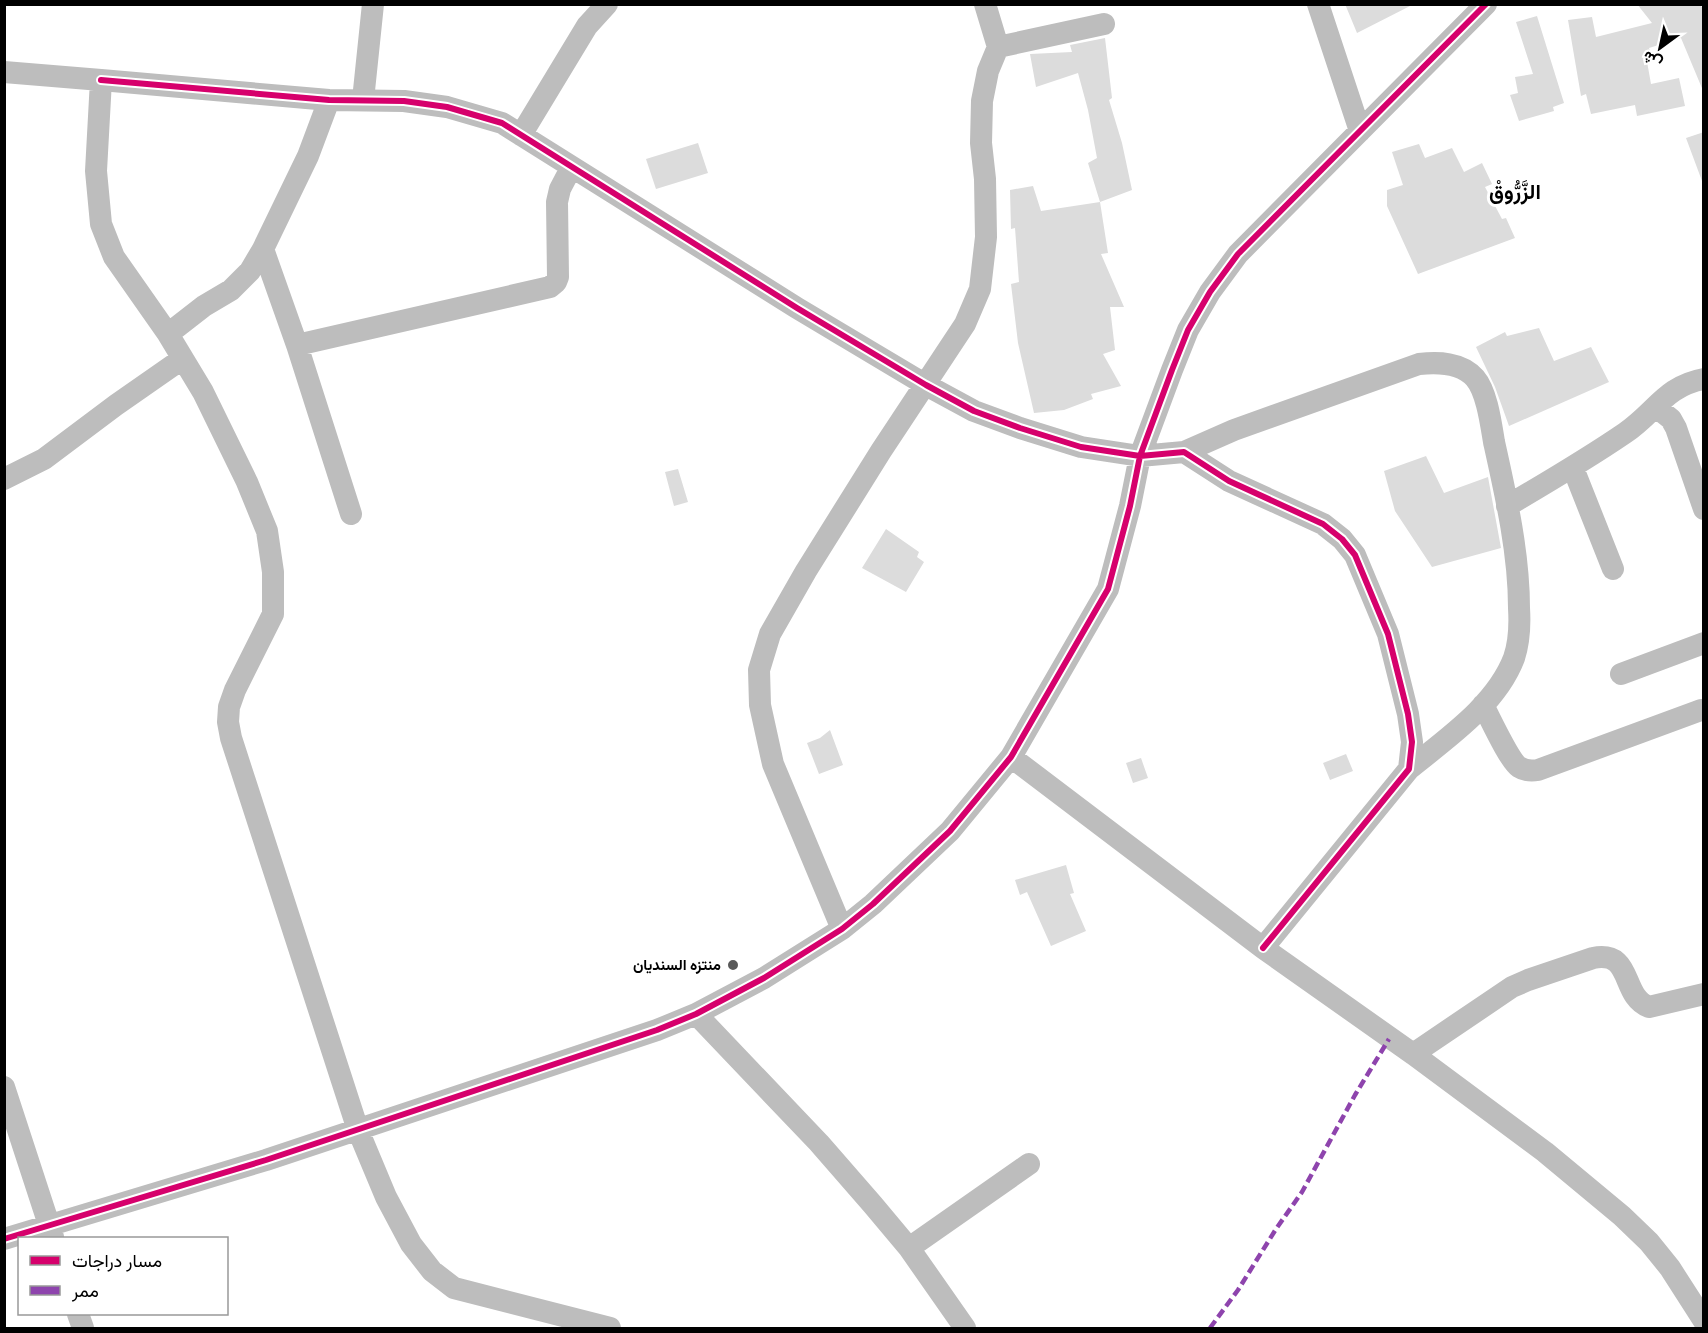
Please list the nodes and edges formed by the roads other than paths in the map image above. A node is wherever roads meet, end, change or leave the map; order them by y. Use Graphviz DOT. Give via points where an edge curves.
graph roads {
  1 [pos="373,4"];
  2 [pos="607,4"];
  3 [pos="985,4"];
  4 [pos="1318,4"];
  5 [pos="1486,4"];
  6 [pos="1104,24"];
  7 [pos="998,47"];
  8 [pos="4,72"];
  9 [pos="101,80"];
  10 [pos="329,100"];
  11 [pos="363,100"];
  12 [pos="1360,131"];
  13 [pos="520,135"];
  14 [pos="571,168"];
  15 [pos="263,249"];
  16 [pos="168,334"];
  17 [pos="297,345"];
  18 [pos="182,359"];
  19 [pos="1704,379"];
  20 [pos="926,385"];
  21 [pos="1656,407"];
  22 [pos="1184,452"];
  23 [pos="1140,456"];
  24 [pos="1573,468"];
  25 [pos="4,479"];
  26 [pos="1508,506"];
  27 [pos="1704,509"];
  28 [pos="351,514"];
  29 [pos="1613,569"];
  30 [pos="1704,643"];
  31 [pos="1621,674"];
  32 [pos="1483,705"];
  33 [pos="1701,710"];
  34 [pos="1011,757"];
  35 [pos="1409,769"];
  36 [pos="842,930"];
  37 [pos="1263,948"];
  38 [pos="1704,994"];
  39 [pos="696,1014"];
  40 [pos="1413,1054"];
  41 [pos="4,1087"];
  42 [pos="358,1130"];
  43 [pos="1029,1164"];
  44 [pos="51,1232"];
  45 [pos="4,1239"];
  46 [pos="909,1248"];
  47 [pos="1704,1321"];
  48 [pos="610,1329"];
  49 [pos="965,1329"];
  1 -- 11 [label="street"];
  2 -- 13 [label="street" via="587,26"];
  3 -- 7 [label="street"];
  4 -- 12 [label="street"];
  5 -- 12 [label="street"];
  6 -- 7 [label="street"];
  7 -- 20 [label="street" via="982,101 986,237 980,289 965,324"];
  8 -- 9 [label="street"];
  9 -- 10 [label="street"];
  9 -- 16 [label="street" via="96,171 101,224 114,257"];
  10 -- 11 [label="street"];
  10 -- 15 [label="street" via="308,156"];
  11 -- 13 [label="street" via="447,107 502,123"];
  12 -- 23 [label="street" via="1238,254 1210,292 1188,330"];
  13 -- 14 [label="street"];
  14 -- 17 [label="street" via="556,202 558,277 553,285"];
  14 -- 20 [label="street"];
  15 -- 16 [label="street" via="250,272 231,290"];
  15 -- 17 [label="street"];
  16 -- 18 [label="street"];
  17 -- 28 [label="street"];
  18 -- 25 [label="street" via="44,459"];
  18 -- 42 [label="street" via="203,392 267,531 273,572 273,614 235,690 228,722"];
  19 -- 21 [label="street" via="1683,384"];
  20 -- 23 [label="street" via="974,411 1020,428 1081,447"];
  20 -- 36 [label="street" via="806,571 770,634 759,670 760,705 773,764"];
  21 -- 24 [label="street"];
  21 -- 27 [label="street" via="1676,428"];
  22 -- 23 [label="street"];
  22 -- 26 [label="street" via="1234,430 1419,364 1440,362 1475,378 1486,401"];
  22 -- 35 [label="street" via="1229,481 1323,524 1355,555 1388,634 1408,714 1412,742"];
  23 -- 34 [label="street" via="1108,589"];
  24 -- 26 [label="street"];
  24 -- 29 [label="street"];
  26 -- 32 [label="street" via="1520,609 1518,635 1503,680"];
  30 -- 31 [label="street"];
  32 -- 33 [label="street" via="1511,757 1518,767 1529,771"];
  32 -- 35 [label="street"];
  34 -- 36 [label="street" via="950,831"];
  34 -- 37 [label="street"];
  35 -- 37 [label="street"];
  36 -- 39 [label="street"];
  37 -- 40 [label="street"];
  38 -- 40 [label="street" via="1648,1007 1634,997 1623,966 1602,956 1512,987"];
  39 -- 42 [label="street" via="619,1044"];
  39 -- 46 [label="street" via="819,1143"];
  40 -- 47 [label="street" via="1545,1152 1622,1216 1670,1268"];
  41 -- 44 [label="street"];
  42 -- 44 [label="street"];
  42 -- 48 [label="street" via="391,1206 411,1244 432,1271 454,1288"];
  43 -- 46 [label="street"];
  44 -- 45 [label="street"];
  46 -- 49 [label="street"];
}
